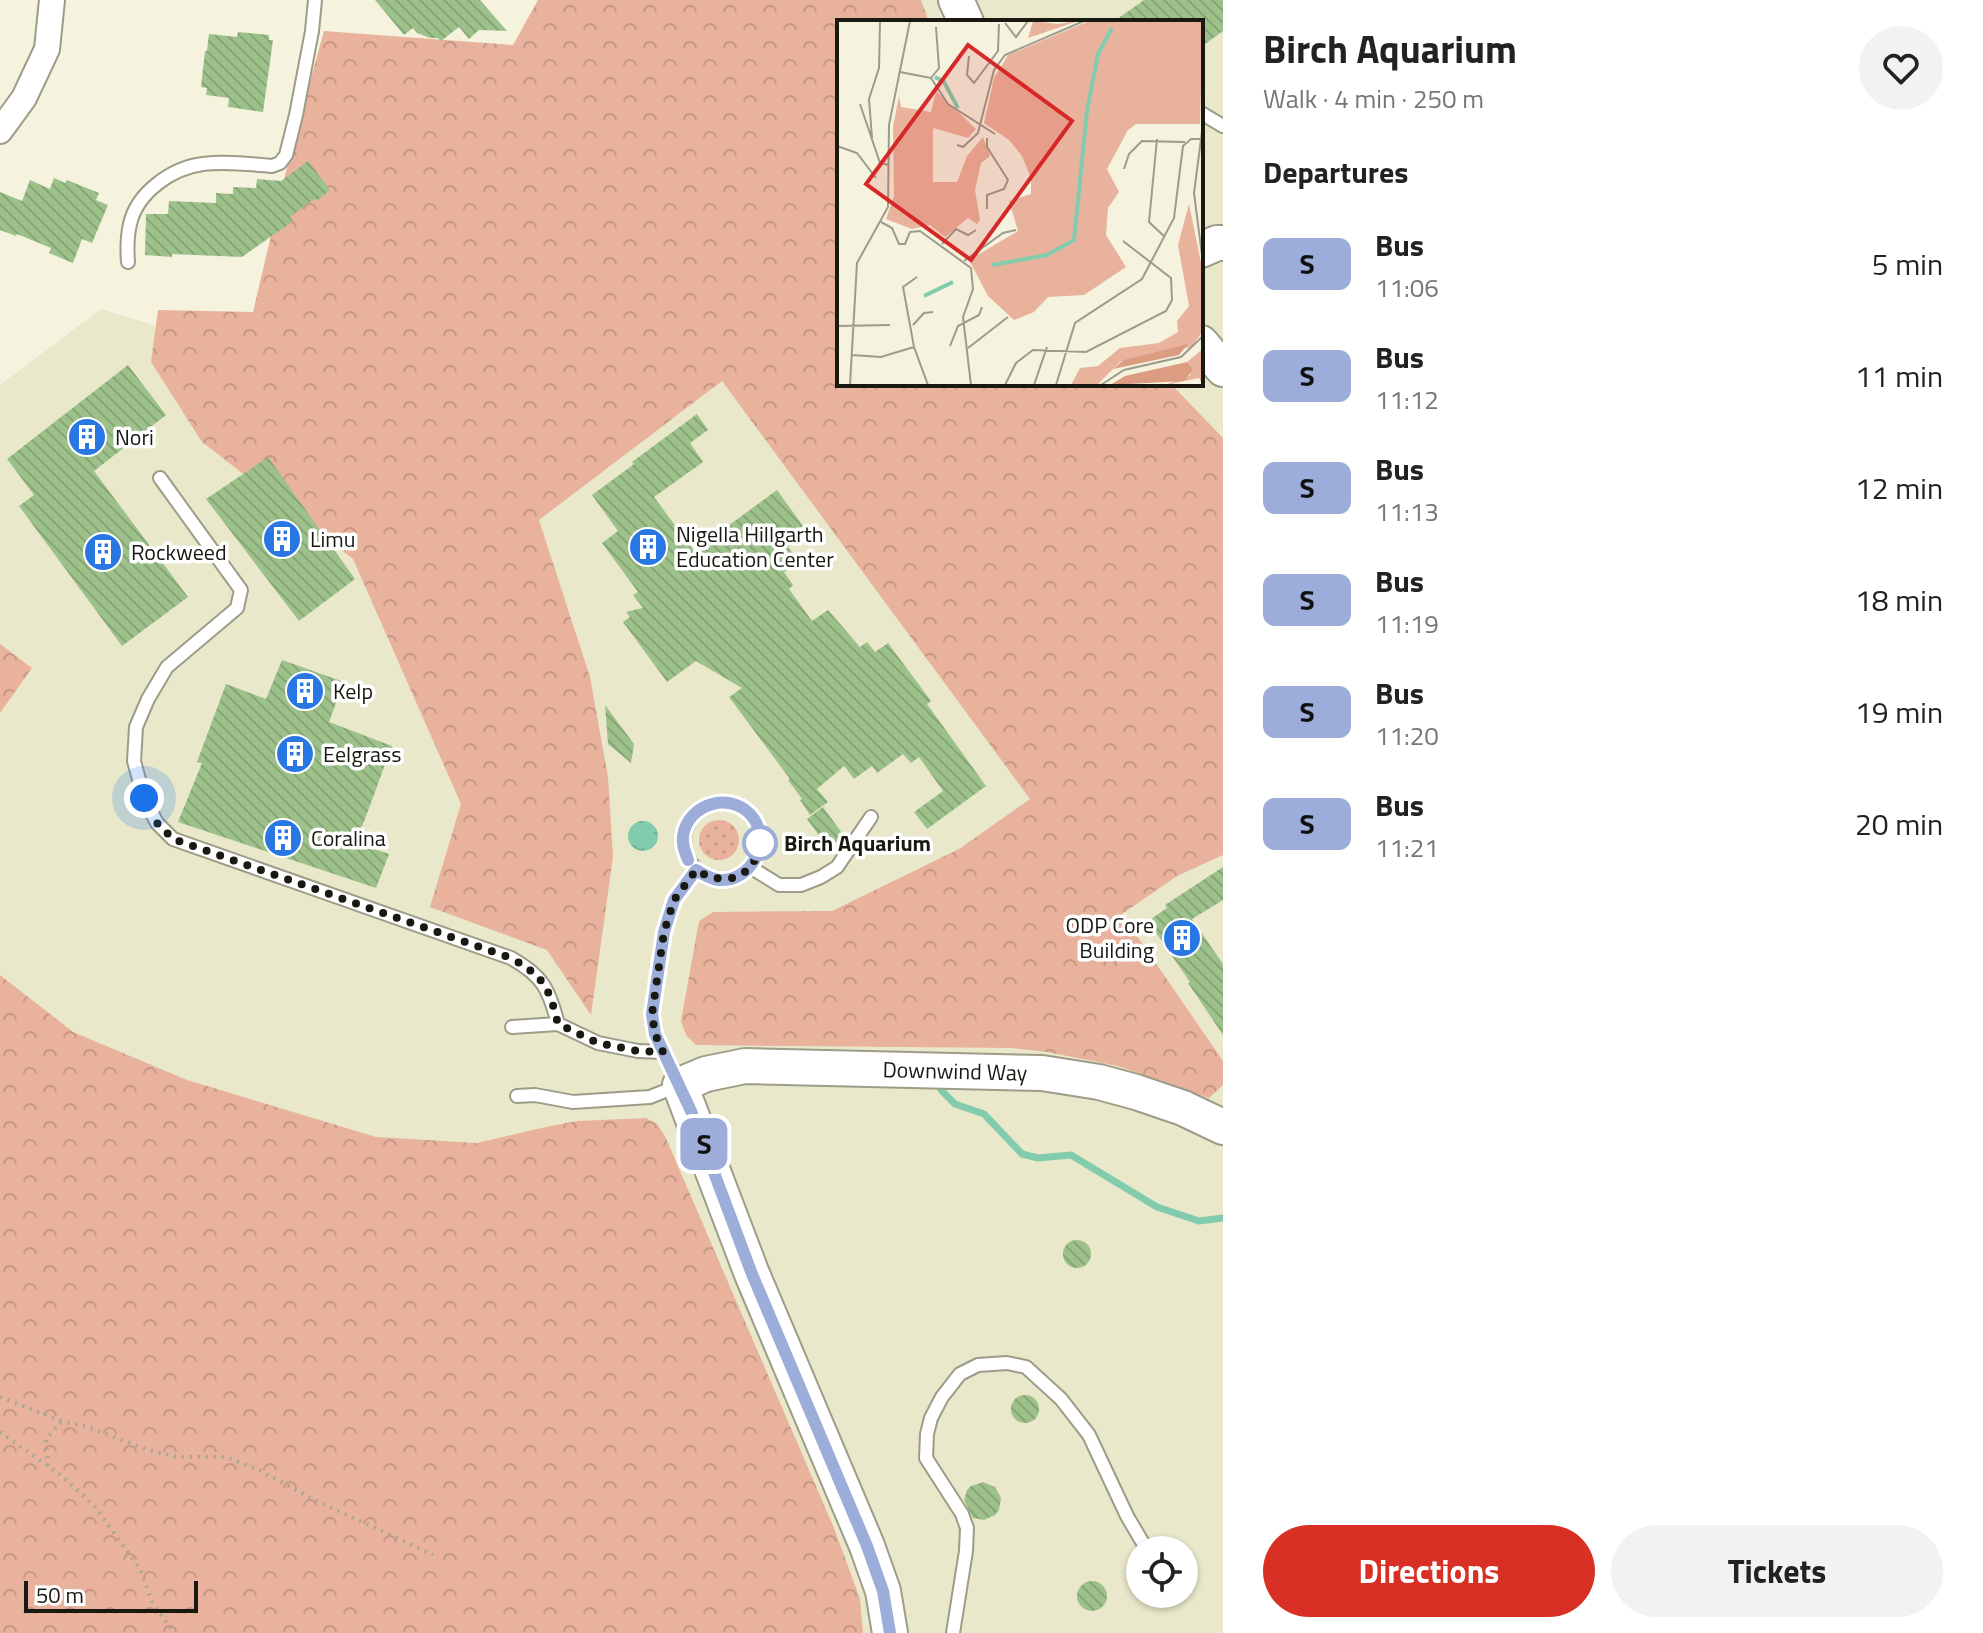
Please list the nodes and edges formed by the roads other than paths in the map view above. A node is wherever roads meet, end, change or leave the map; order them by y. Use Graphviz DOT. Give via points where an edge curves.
graph roads {
  1 [pos="52,0"];
  2 [pos="315,0"];
  3 [pos="956,0"];
  4 [pos="965,20"];
  5 [pos="1203,114"];
  6 [pos="1223,126"];
  7 [pos="0,131"];
  8 [pos="1223,243"];
  9 [pos="1203,249"];
  10 [pos="128,262"];
  11 [pos="1203,345"];
  12 [pos="1223,369"];
  13 [pos="160,478"];
  14 [pos="871,817"];
  15 [pos="750,867"];
  16 [pos="696,870"];
  17 [pos="558,1024"];
  18 [pos="512,1027"];
  19 [pos="663,1052"];
  20 [pos="680,1085"];
  21 [pos="517,1096"];
  22 [pos="1223,1127"];
  23 [pos="1139,1536"];
  24 [pos="890,1633"];
  25 [pos="953,1633"];
  1 -- 7 [label="street" via="47,49 24,98"];
  2 -- 10 [label="lane" via="286,155 272,166 203,164 160,181 138,203 130,221"];
  3 -- 4 [label="street"];
  5 -- 6 [label="lane"];
  8 -- 9 [label="street"];
  11 -- 12 [label="street"];
  13 -- 17 [label="lane" via="241,590 237,608 167,667 136,727 134,761 157,823 173,839 511,958 541,979"];
  14 -- 15 [label="lane" via="837,867 821,877 801,885 779,885"];
  15 -- 16 [label="lane" via="741,875 718,880"];
  15 -- 16 [label="lane" via="760,843 754,819 744,809 720,802 696,812 683,835 683,847"];
  16 -- 19 [label="lane" via="674,900 664,932 652,1014"];
  17 -- 18 [label="lane"];
  17 -- 19 [label="lane" via="598,1043"];
  19 -- 20 [label="lane"];
  20 -- 21 [label="lane" via="650,1097 573,1102"];
  20 -- 22 [label="street, Downwind Way" via="745,1066 1042,1073 1136,1092"];
  20 -- 24 [label="street" via="752,1274 867,1546"];
  23 -- 25 [label="lane" via="1089,1435 1026,1367 978,1365 960,1374 931,1418 926,1458 967,1528"];
}
